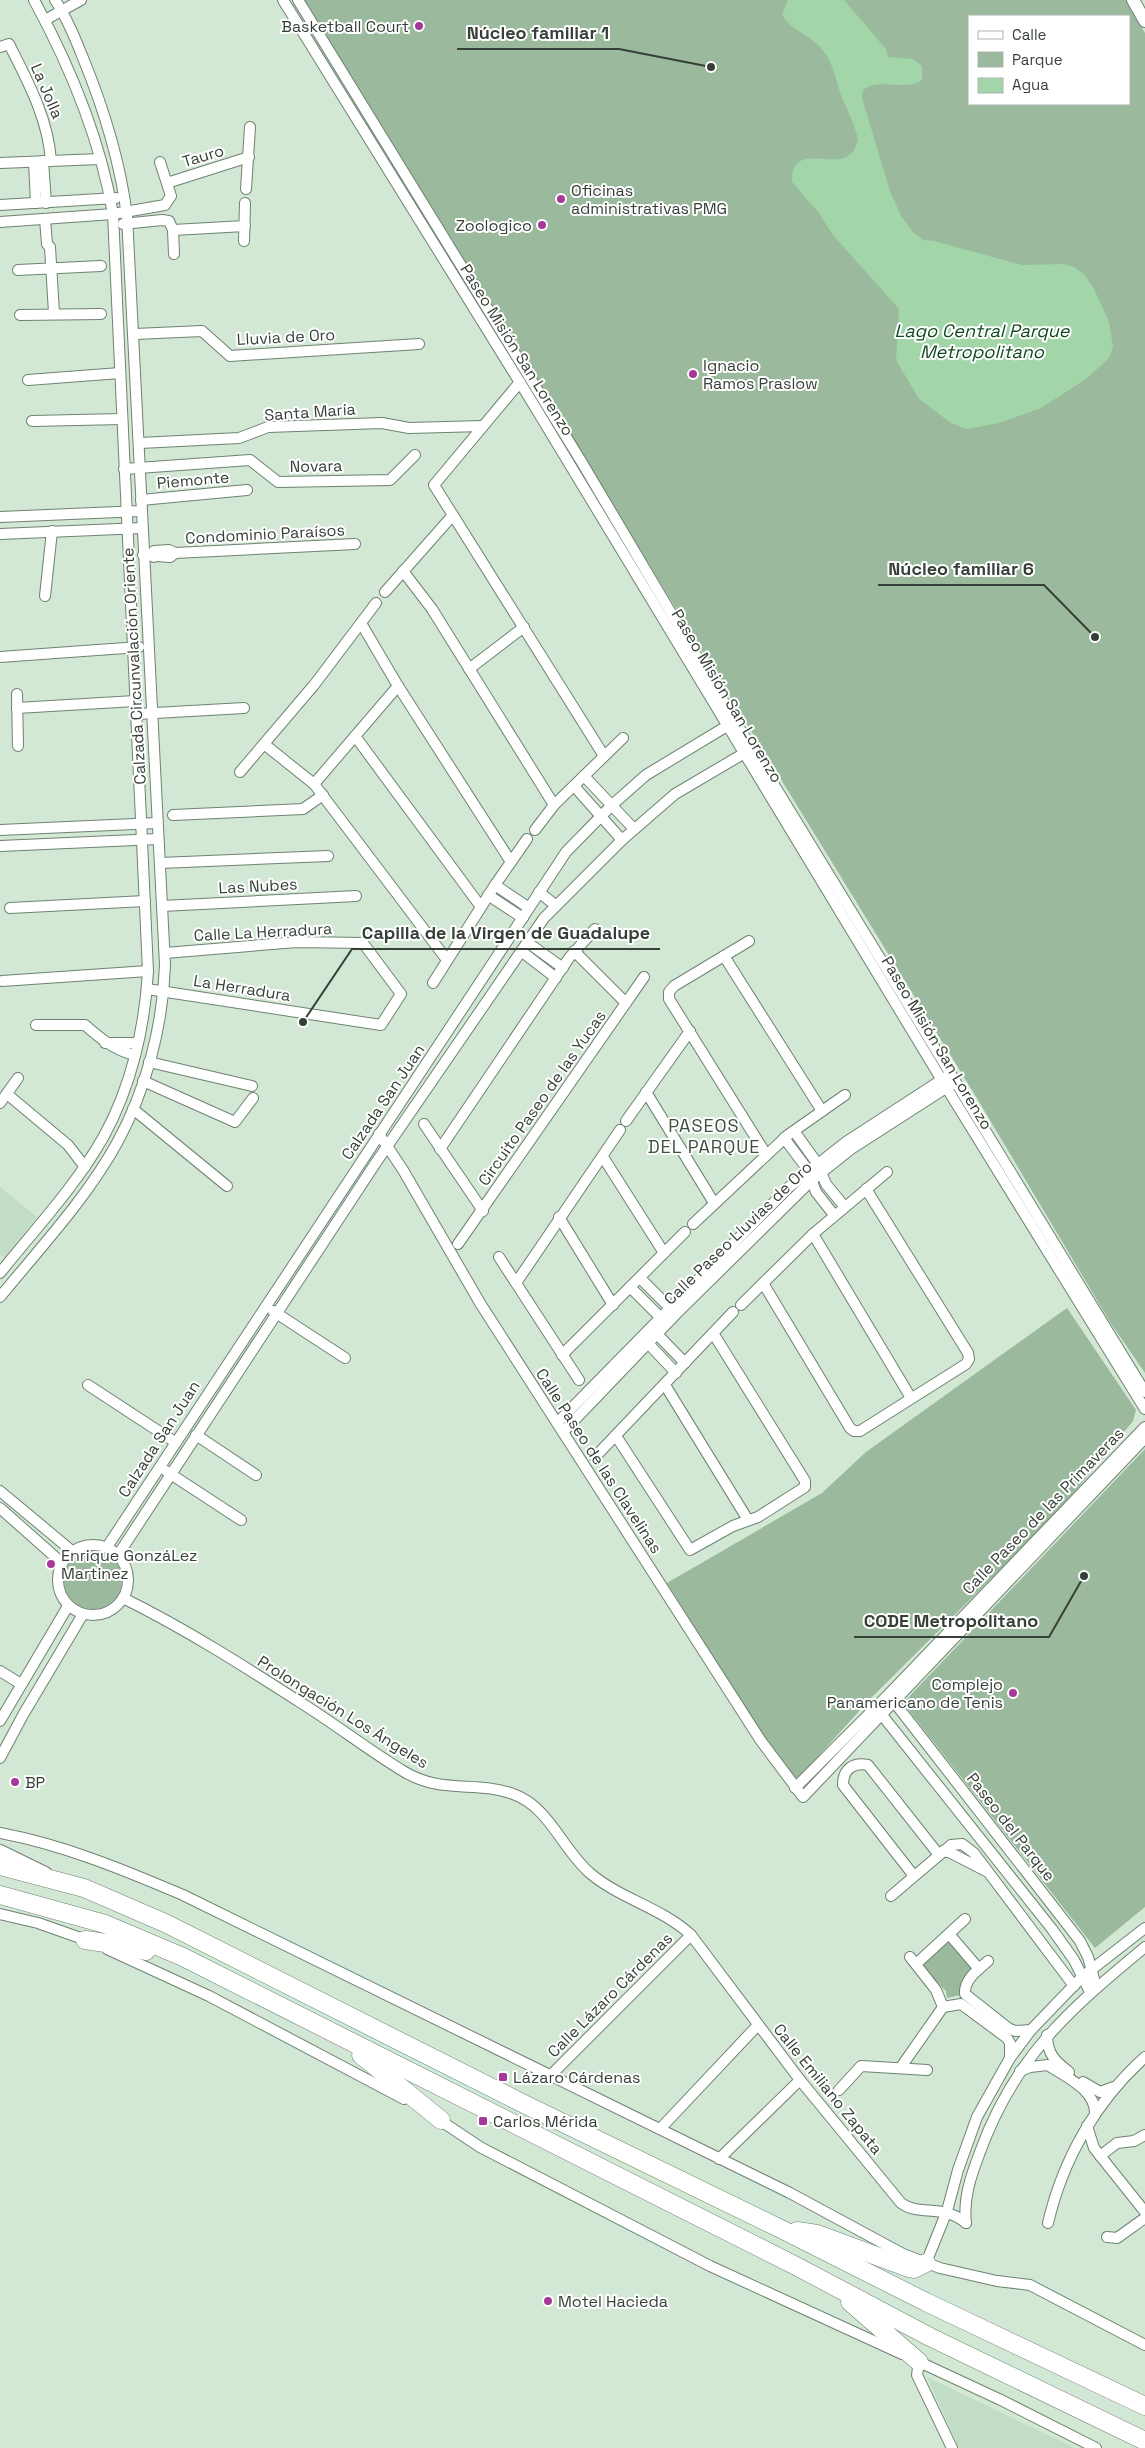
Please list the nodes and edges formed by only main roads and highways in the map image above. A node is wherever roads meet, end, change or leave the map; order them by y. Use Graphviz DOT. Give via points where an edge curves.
graph roads {
  1 [pos="0,1852"];
  2 [pos="0,1866"];
  3 [pos="59,1881"];
  4 [pos="0,1895"];
  5 [pos="85,1940"];
  6 [pos="288,2011"];
  7 [pos="342,2038"];
  8 [pos="441,2120"];
  9 [pos="779,2228"];
  10 [pos="926,2263"];
  11 [pos="826,2282"];
  12 [pos="919,2362"];
  13 [pos="1073,2372"];
  14 [pos="1145,2395"];
  15 [pos="1059,2398"];
  16 [pos="1145,2406"];
  17 [pos="1145,2441"];
  18 [pos="1130,2448"];
  1 -- 3 [label="main road"];
  2 -- 3 [label="highway"];
  3 -- 9 [label="highway" via="84,1888 165,1923"];
  4 -- 6 [label="highway" via="105,1924 183,1957"];
  5 -- 6 [label="highway" via="141,1949 260,2005"];
  6 -- 7 [label="highway"];
  7 -- 8 [label="highway"];
  7 -- 11 [label="highway"];
  9 -- 10 [label="highway" via="817,2234 909,2268"];
  9 -- 13 [label="highway"];
  11 -- 12 [label="highway"];
  11 -- 15 [label="highway" via="930,2338"];
  13 -- 14 [label="highway"];
  13 -- 16 [label="highway"];
  15 -- 17 [label="highway"];
  15 -- 18 [label="highway"];
}
